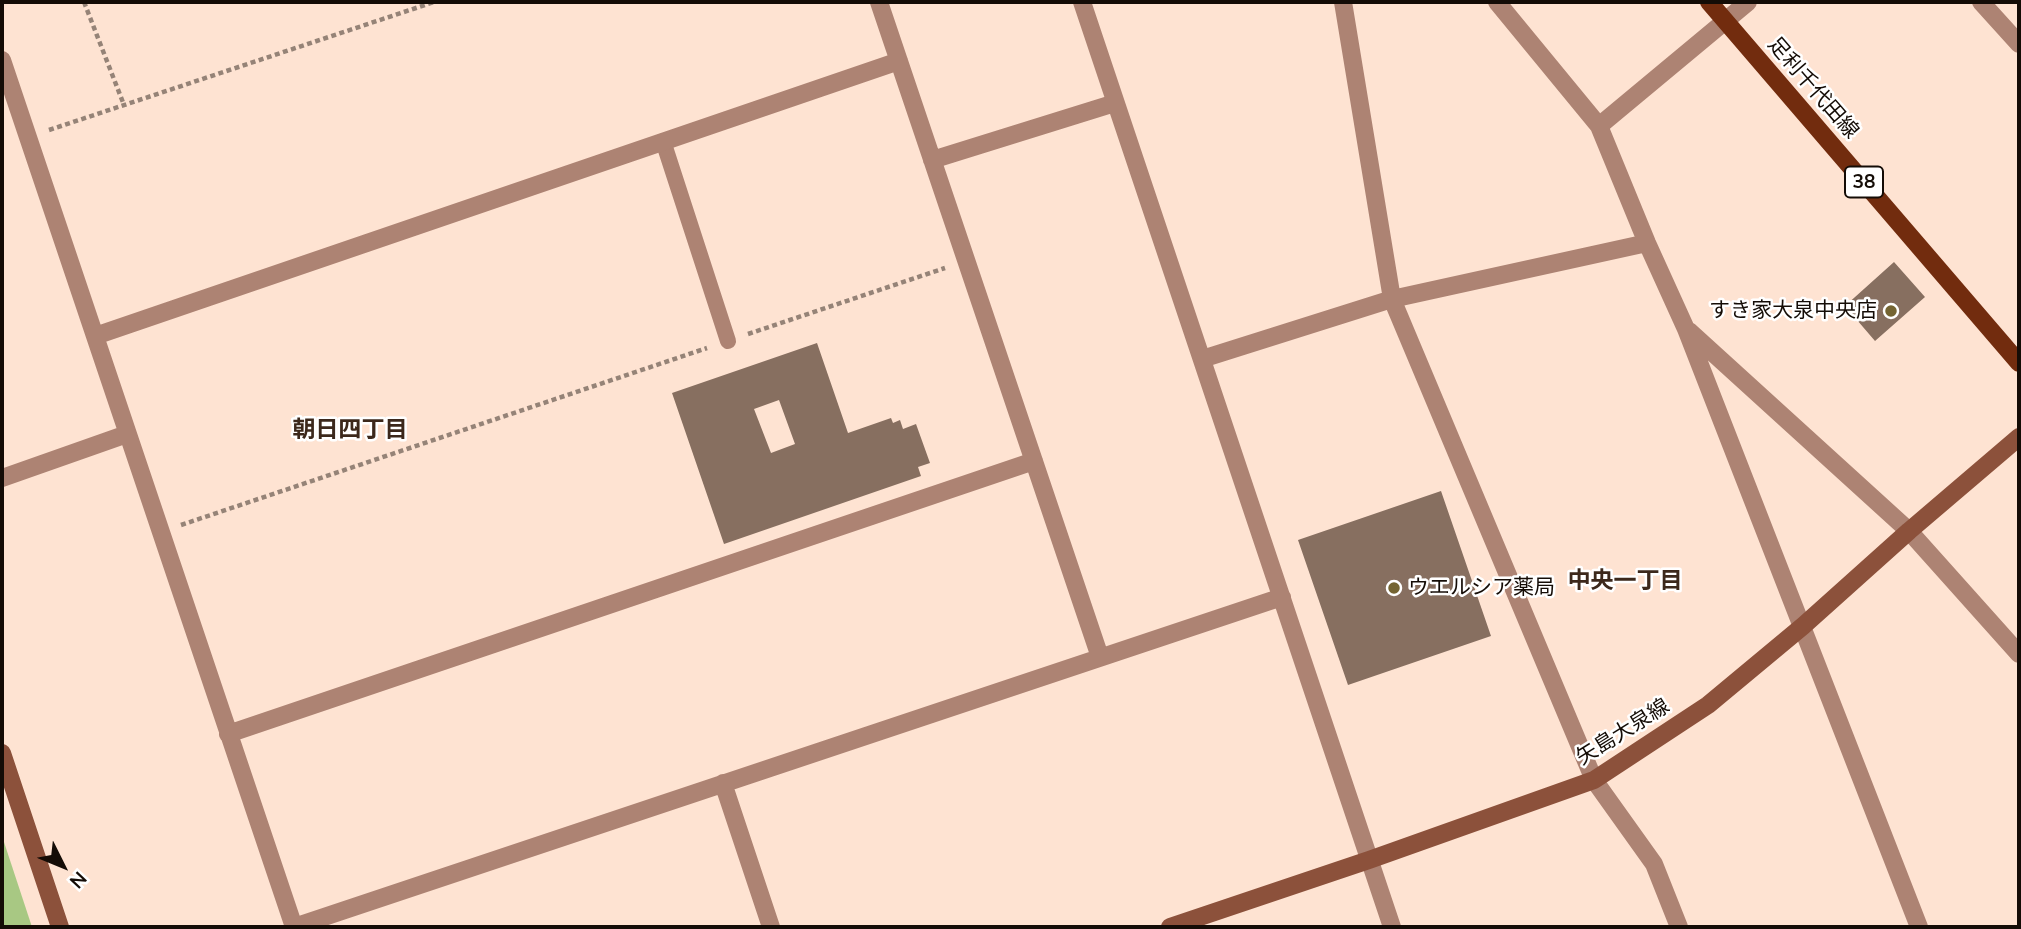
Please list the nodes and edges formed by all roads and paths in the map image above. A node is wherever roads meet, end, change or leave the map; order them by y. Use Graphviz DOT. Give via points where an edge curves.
graph roads {
  1 [pos="84,2"];
  2 [pos="434,2"];
  3 [pos="879,2"];
  4 [pos="1082,2"];
  5 [pos="1343,2"];
  6 [pos="1497,2"];
  7 [pos="1709,2"];
  8 [pos="1748,2"];
  9 [pos="1981,2"];
  10 [pos="1725,21"];
  11 [pos="2019,44"];
  12 [pos="2,60"];
  13 [pos="899,61"];
  14 [pos="1115,103"];
  15 [pos="124,105"];
  16 [pos="1599,126"];
  17 [pos="28,137"];
  18 [pos="663,141"];
  19 [pos="932,160"];
  20 [pos="1647,243"];
  21 [pos="966,261"];
  22 [pos="1392,299"];
  23 [pos="1686,329"];
  24 [pos="95,336"];
  25 [pos="728,341"];
  26 [pos="1202,359"];
  27 [pos="2019,363"];
  28 [pos="127,434"];
  29 [pos="2019,436"];
  30 [pos="1034,461"];
  31 [pos="2,478"];
  32 [pos="1909,531"];
  33 [pos="161,532"];
  34 [pos="1282,597"];
  35 [pos="1803,626"];
  36 [pos="2019,654"];
  37 [pos="1100,657"];
  38 [pos="228,734"];
  39 [pos="2,753"];
  40 [pos="1594,780"];
  41 [pos="723,783"];
  42 [pos="1370,860"];
  43 [pos="61,927"];
  44 [pos="294,927"];
  45 [pos="771,927"];
  46 [pos="1170,927"];
  47 [pos="1392,927"];
  48 [pos="1679,927"];
  49 [pos="1919,927"];
  1 -- 15 [label="path"];
  2 -- 15 [label="path"];
  3 -- 13 [label="street"];
  4 -- 14 [label="street"];
  5 -- 22 [label="street"];
  6 -- 16 [label="street"];
  7 -- 10 [label="main road, 足利千代田線 / 38"];
  8 -- 10 [label="street"];
  9 -- 11 [label="street"];
  10 -- 16 [label="street"];
  10 -- 27 [label="main road, 足利千代田線 / 38"];
  12 -- 17 [label="street"];
  13 -- 18 [label="street"];
  13 -- 19 [label="street"];
  14 -- 19 [label="street"];
  14 -- 26 [label="street"];
  15 -- 17 [label="path"];
  16 -- 20 [label="street"];
  17 -- 24 [label="street"];
  18 -- 24 [label="street"];
  18 -- 25 [label="lane"];
  19 -- 21 [label="street"];
  20 -- 22 [label="street"];
  20 -- 23 [label="street"];
  21 -- 25 [label="path"];
  21 -- 30 [label="street"];
  22 -- 26 [label="street"];
  22 -- 40 [label="street"];
  23 -- 32 [label="street"];
  23 -- 35 [label="street"];
  24 -- 28 [label="street"];
  25 -- 33 [label="path"];
  26 -- 34 [label="street"];
  28 -- 31 [label="street"];
  28 -- 33 [label="street"];
  29 -- 32 [label="main road, 矢島大泉線"];
  30 -- 37 [label="street"];
  30 -- 38 [label="street"];
  32 -- 35 [label="main road, 矢島大泉線"];
  32 -- 36 [label="street"];
  33 -- 38 [label="street"];
  34 -- 37 [label="street"];
  34 -- 42 [label="street"];
  35 -- 40 [label="main road, 矢島大泉線" via="1708,705"];
  35 -- 49 [label="street"];
  37 -- 41 [label="street"];
  38 -- 44 [label="street"];
  39 -- 43 [label="main road"];
  40 -- 42 [label="main road, 矢島大泉線"];
  40 -- 48 [label="street" via="1654,864"];
  41 -- 44 [label="street"];
  41 -- 45 [label="street"];
  42 -- 46 [label="main road, 矢島大泉線"];
  42 -- 47 [label="street"];
}
